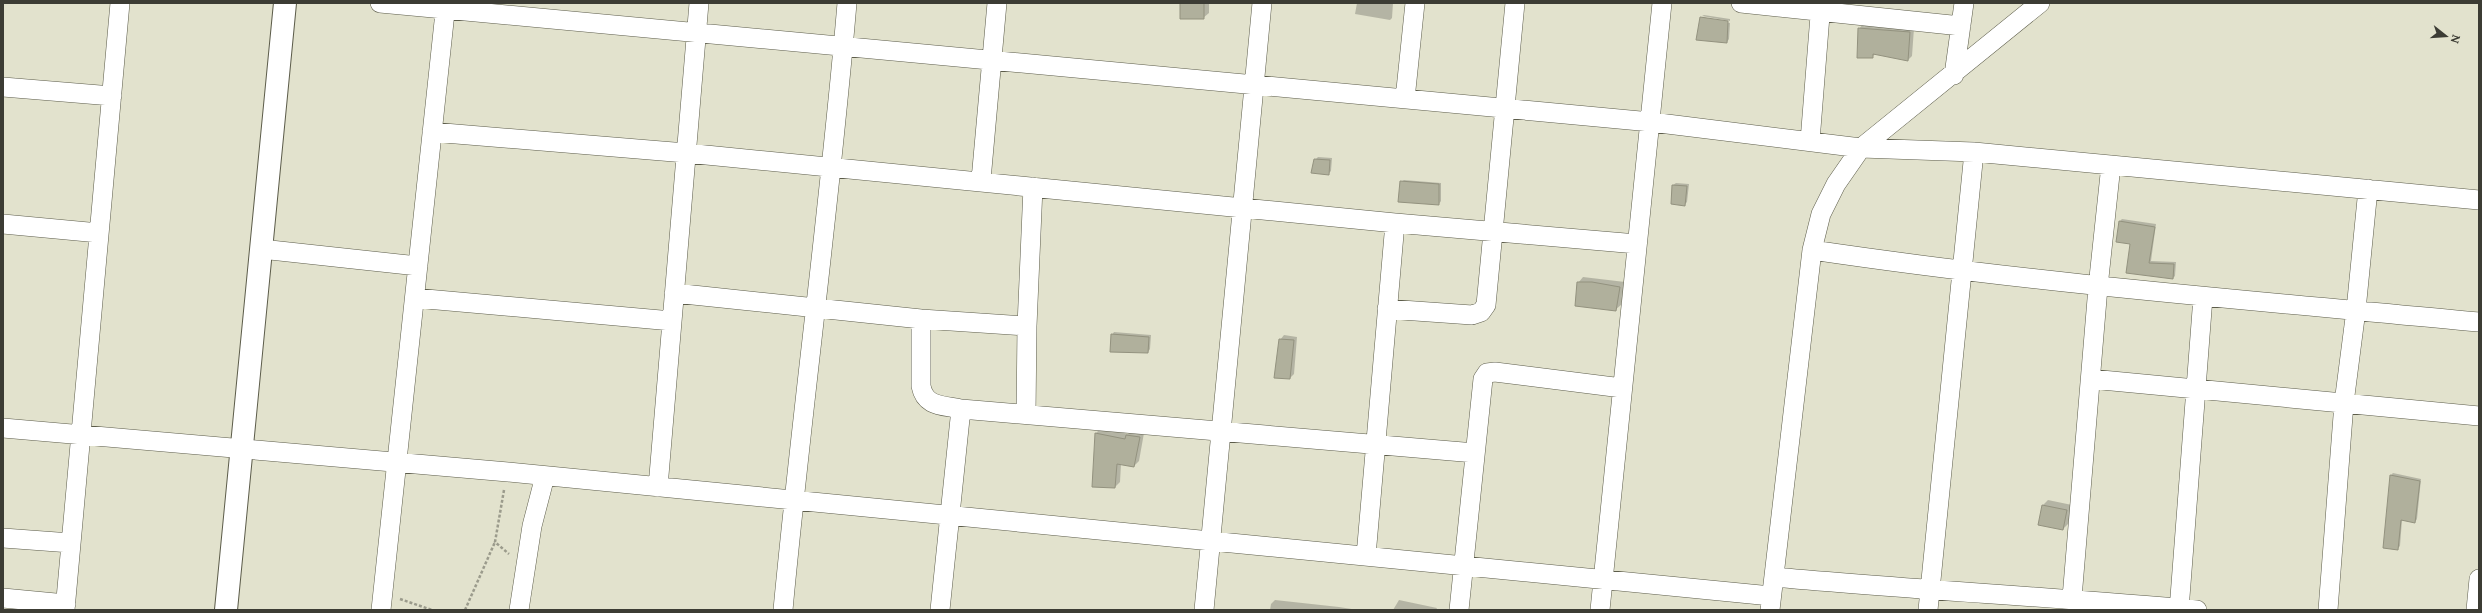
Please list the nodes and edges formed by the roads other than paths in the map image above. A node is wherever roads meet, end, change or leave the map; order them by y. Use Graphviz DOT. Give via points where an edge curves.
graph roads {
  1 [pos="120,3"];
  2 [pos="285,3"];
  3 [pos="380,3"];
  4 [pos="700,3"];
  5 [pos="847,3"];
  6 [pos="997,3"];
  7 [pos="1262,3"];
  8 [pos="1415,3"];
  9 [pos="1515,3"];
  10 [pos="1662,3"];
  11 [pos="1741,3"];
  12 [pos="1964,3"];
  13 [pos="2040,3"];
  14 [pos="445,6"];
  15 [pos="1820,7"];
  16 [pos="1961,26"];
  17 [pos="697,33"];
  18 [pos="843,47"];
  19 [pos="992,60"];
  20 [pos="1954,75"];
  21 [pos="1255,85"];
  22 [pos="3,87"];
  23 [pos="112,96"];
  24 [pos="1405,99"];
  25 [pos="1505,108"];
  26 [pos="1651,122"];
  27 [pos="432,132"];
  28 [pos="1810,142"];
  29 [pos="1861,148"];
  30 [pos="1974,152"];
  31 [pos="686,153"];
  32 [pos="2111,165"];
  33 [pos="832,167"];
  34 [pos="981,180"];
  35 [pos="1033,187"];
  36 [pos="2368,189"];
  37 [pos="2479,200"];
  38 [pos="1241,208"];
  39 [pos="1395,223"];
  40 [pos="3,224"];
  41 [pos="1492,232"];
  42 [pos="100,233"];
  43 [pos="1637,244"];
  44 [pos="261,249"];
  45 [pos="1812,250"];
  46 [pos="418,266"];
  47 [pos="1962,272"];
  48 [pos="2098,287"];
  49 [pos="674,293"];
  50 [pos="2203,297"];
  51 [pos="415,298"];
  52 [pos="816,308"];
  53 [pos="1388,309"];
  54 [pos="2356,310"];
  55 [pos="921,319"];
  56 [pos="672,321"];
  57 [pos="2479,322"];
  58 [pos="1027,326"];
  59 [pos="2091,379"];
  60 [pos="1622,388"];
  61 [pos="2195,391"];
  62 [pos="2344,404"];
  63 [pos="961,409"];
  64 [pos="1026,414"];
  65 [pos="2479,416"];
  66 [pos="3,428"];
  67 [pos="1222,432"];
  68 [pos="81,434"];
  69 [pos="1376,445"];
  70 [pos="242,448"];
  71 [pos="1474,453"];
  72 [pos="396,462"];
  73 [pos="545,476"];
  74 [pos="658,487"];
  75 [pos="794,499"];
  76 [pos="950,515"];
  77 [pos="3,538"];
  78 [pos="1211,540"];
  79 [pos="71,543"];
  80 [pos="1366,556"];
  81 [pos="1464,566"];
  82 [pos="1774,577"];
  83 [pos="1604,579"];
  84 [pos="2479,579"];
  85 [pos="1930,591"];
  86 [pos="3,598"];
  87 [pos="382,602"];
  88 [pos="1770,603"];
  89 [pos="2072,604"];
  90 [pos="65,607"];
  91 [pos="2185,609"];
  92 [pos="226,610"];
  93 [pos="519,610"];
  94 [pos="783,610"];
  95 [pos="940,610"];
  96 [pos="1204,610"];
  97 [pos="1459,610"];
  98 [pos="1600,610"];
  99 [pos="1928,610"];
  100 [pos="2328,610"];
  101 [pos="2476,610"];
  1 -- 23 [label="street"];
  2 -- 44 [label="street"];
  3 -- 14 [label="street"];
  4 -- 17 [label="street"];
  5 -- 18 [label="street"];
  6 -- 19 [label="street"];
  7 -- 21 [label="street"];
  8 -- 24 [label="street"];
  9 -- 25 [label="street"];
  10 -- 26 [label="street"];
  11 -- 15 [label="street"];
  12 -- 16 [label="street"];
  13 -- 20 [label="street"];
  14 -- 17 [label="street"];
  14 -- 27 [label="street"];
  15 -- 16 [label="street"];
  15 -- 28 [label="street"];
  16 -- 20 [label="street"];
  17 -- 18 [label="street"];
  17 -- 31 [label="street"];
  18 -- 19 [label="street"];
  18 -- 33 [label="street"];
  19 -- 21 [label="street"];
  19 -- 34 [label="street"];
  20 -- 29 [label="street"];
  21 -- 24 [label="street"];
  21 -- 38 [label="street"];
  22 -- 23 [label="street"];
  23 -- 42 [label="street"];
  24 -- 25 [label="street"];
  25 -- 26 [label="street"];
  25 -- 41 [label="street"];
  26 -- 28 [label="street"];
  26 -- 43 [label="street"];
  27 -- 31 [label="street"];
  27 -- 46 [label="street"];
  28 -- 29 [label="street"];
  29 -- 30 [label="street"];
  29 -- 45 [label="street" via="1836,184 1821,214"];
  30 -- 32 [label="street"];
  30 -- 47 [label="street"];
  31 -- 33 [label="street"];
  31 -- 49 [label="street"];
  32 -- 36 [label="street"];
  32 -- 48 [label="street"];
  33 -- 34 [label="street"];
  33 -- 52 [label="street"];
  34 -- 35 [label="street"];
  35 -- 38 [label="street"];
  35 -- 58 [label="street"];
  36 -- 37 [label="street"];
  36 -- 54 [label="street"];
  38 -- 39 [label="street"];
  38 -- 67 [label="street"];
  39 -- 41 [label="street"];
  39 -- 53 [label="street"];
  40 -- 42 [label="street"];
  41 -- 43 [label="street"];
  41 -- 53 [label="street" via="1486,304 1481,312 1472,315"];
  42 -- 68 [label="street"];
  43 -- 60 [label="street"];
  44 -- 46 [label="street"];
  44 -- 70 [label="street"];
  45 -- 47 [label="street"];
  45 -- 82 [label="street"];
  46 -- 51 [label="street"];
  47 -- 48 [label="street"];
  47 -- 85 [label="street"];
  48 -- 50 [label="street"];
  48 -- 59 [label="street"];
  49 -- 52 [label="street"];
  49 -- 56 [label="street"];
  50 -- 54 [label="street"];
  50 -- 61 [label="street"];
  51 -- 56 [label="street"];
  51 -- 72 [label="street"];
  52 -- 55 [label="street"];
  52 -- 75 [label="street"];
  53 -- 69 [label="street"];
  54 -- 57 [label="street"];
  54 -- 62 [label="street"];
  55 -- 58 [label="street"];
  55 -- 63 [label="street" via="923,396 928,402"];
  56 -- 74 [label="street"];
  58 -- 64 [label="street"];
  59 -- 61 [label="street"];
  59 -- 89 [label="street"];
  60 -- 71 [label="street" via="1487,373 1483,379"];
  60 -- 83 [label="street"];
  61 -- 62 [label="street"];
  61 -- 91 [label="street"];
  62 -- 65 [label="street"];
  62 -- 100 [label="street"];
  63 -- 64 [label="street"];
  63 -- 76 [label="street"];
  64 -- 67 [label="street"];
  66 -- 68 [label="street"];
  67 -- 69 [label="street"];
  67 -- 78 [label="street"];
  68 -- 70 [label="street"];
  68 -- 79 [label="street"];
  69 -- 71 [label="street"];
  69 -- 80 [label="street"];
  70 -- 72 [label="street"];
  70 -- 92 [label="street"];
  71 -- 81 [label="street"];
  72 -- 73 [label="street"];
  72 -- 87 [label="street"];
  73 -- 74 [label="street"];
  73 -- 93 [label="street" via="525,567"];
  74 -- 75 [label="street"];
  75 -- 76 [label="street"];
  75 -- 94 [label="street"];
  76 -- 78 [label="street"];
  76 -- 95 [label="street"];
  77 -- 79 [label="street"];
  78 -- 80 [label="street"];
  78 -- 96 [label="street"];
  79 -- 90 [label="street"];
  80 -- 81 [label="street"];
  81 -- 83 [label="street"];
  81 -- 97 [label="street"];
  82 -- 85 [label="street"];
  82 -- 88 [label="street"];
  83 -- 88 [label="street"];
  83 -- 98 [label="street"];
  84 -- 101 [label="street"];
  85 -- 89 [label="street"];
  85 -- 99 [label="street"];
  86 -- 90 [label="street"];
  89 -- 91 [label="street"];
}
